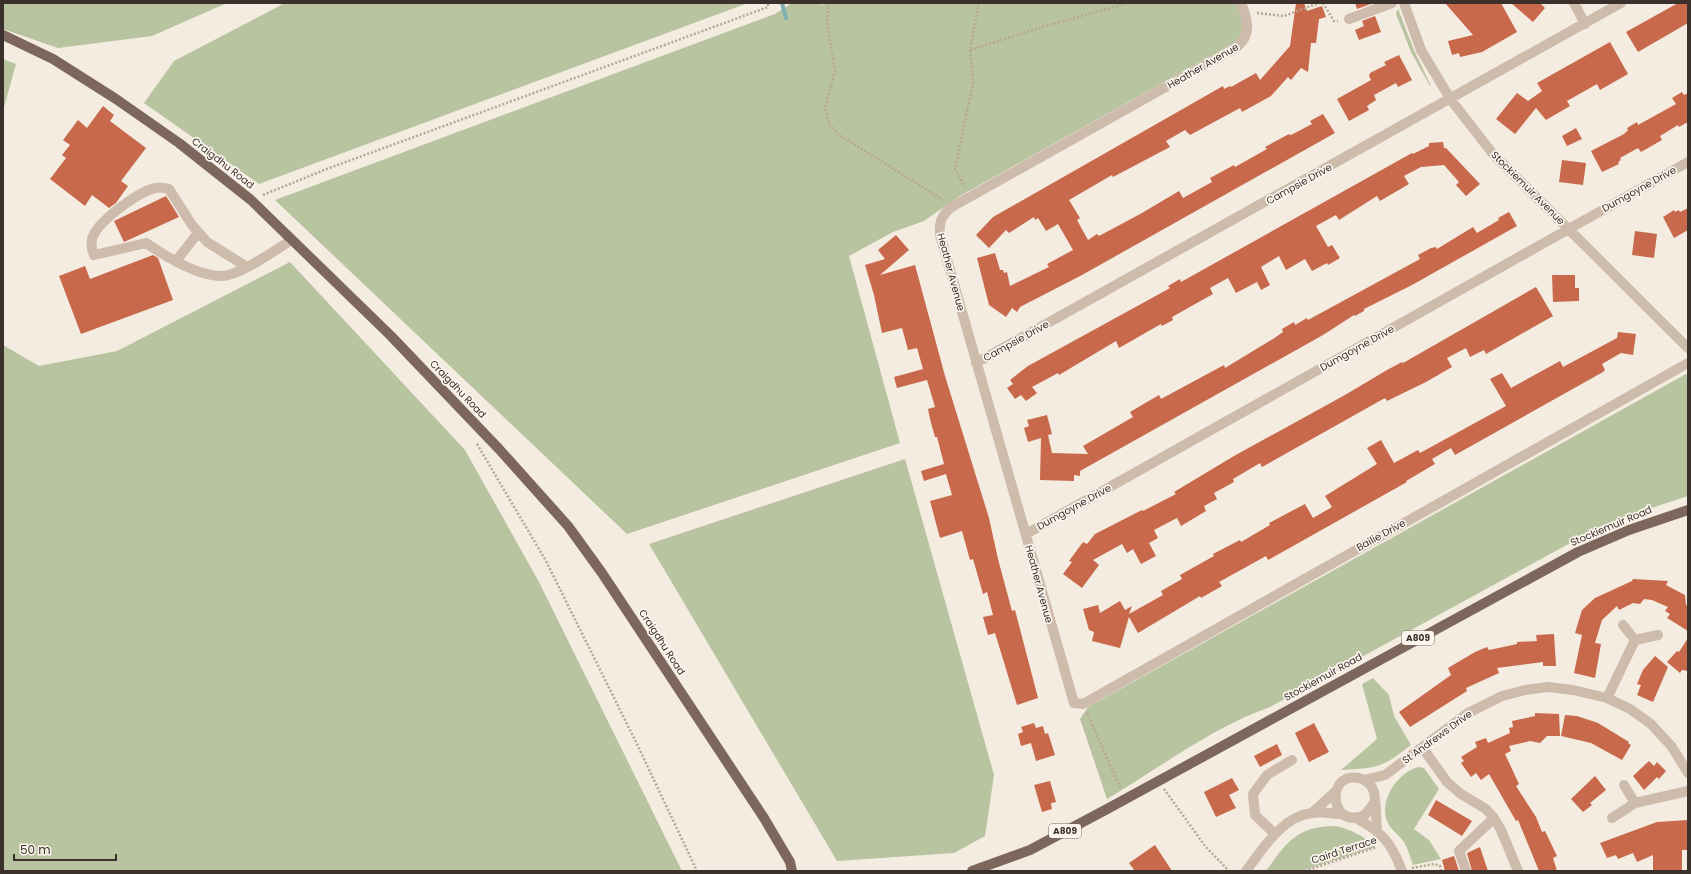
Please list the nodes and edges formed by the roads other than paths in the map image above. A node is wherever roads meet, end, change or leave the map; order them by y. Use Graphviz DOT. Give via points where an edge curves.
graph roads {
  1 [pos="1392,3"];
  2 [pos="1404,3"];
  3 [pos="1574,3"];
  4 [pos="1622,3"];
  5 [pos="1243,7"];
  6 [pos="1349,19"];
  7 [pos="1585,24"];
  8 [pos="3,34"];
  9 [pos="1450,100"];
  10 [pos="1688,162"];
  11 [pos="1569,229"];
  12 [pos="198,233"];
  13 [pos="291,240"];
  14 [pos="176,261"];
  15 [pos="247,268"];
  16 [pos="1688,348"];
  17 [pos="1688,363"];
  18 [pos="976,364"];
  19 [pos="1688,510"];
  20 [pos="1026,534"];
  21 [pos="1624,625"];
  22 [pos="1658,635"];
  23 [pos="1635,640"];
  24 [pos="1607,698"];
  25 [pos="1078,703"];
  26 [pos="1422,747"];
  27 [pos="1292,760"];
  28 [pos="1688,773"];
  29 [pos="1385,775"];
  30 [pos="1364,780"];
  31 [pos="1624,785"];
  32 [pos="1688,791"];
  33 [pos="1335,792"];
  34 [pos="1374,799"];
  35 [pos="1635,803"];
  36 [pos="1312,813"];
  37 [pos="1343,814"];
  38 [pos="1356,818"];
  39 [pos="1494,818"];
  40 [pos="1612,818"];
  41 [pos="1377,829"];
  42 [pos="1275,834"];
  43 [pos="791,867"];
  44 [pos="800,871"];
  45 [pos="972,871"];
  46 [pos="1246,871"];
  47 [pos="1401,871"];
  48 [pos="1466,871"];
  49 [pos="1518,871"];
  1 -- 6 [label="street"];
  2 -- 9 [label="street, Stockiemuir Avenue" via="1422,50"];
  3 -- 7 [label="street"];
  4 -- 7 [label="street, Campsie Drive"];
  5 -- 18 [label="street, Heather Avenue" via="1248,27 1247,34 1237,47 950,208 942,216 939,225 940,235"];
  7 -- 9 [label="street, Campsie Drive"];
  8 -- 13 [label="main road, Craigdhu Road" via="53,59 179,143 251,200"];
  9 -- 11 [label="street, Stockiemuir Avenue" via="1493,154"];
  9 -- 18 [label="street, Campsie Drive"];
  10 -- 11 [label="street, Dumgoyne Drive"];
  11 -- 16 [label="street, Stockiemuir Avenue"];
  11 -- 20 [label="street, Dumgoyne Drive"];
  12 -- 14 [label="street"];
  12 -- 14 [label="street" via="169,189 157,188 139,195 106,218 93,234 91,245 94,255 146,243"];
  12 -- 15 [label="street" via="207,242"];
  13 -- 15 [label="street"];
  13 -- 43 [label="main road, Craigdhu Road" via="443,390 568,526 743,785"];
  14 -- 15 [label="street" via="195,270 222,276"];
  17 -- 25 [label="street, Bailie Drive"];
  18 -- 20 [label="street, Heather Avenue"];
  19 -- 45 [label="main road, Stockiemuir Road / A809" via="1629,530 1578,552 1030,850"];
  20 -- 25 [label="street, Heather Avenue"];
  21 -- 23 [label="street"];
  22 -- 23 [label="street"];
  23 -- 24 [label="street"];
  24 -- 26 [label="street, St Andrews Drive" via="1554,688 1525,690 1502,696 1468,714"];
  24 -- 28 [label="street, St Andrews Drive" via="1630,709 1651,724 1672,747"];
  26 -- 29 [label="street, St Andrews Drive"];
  26 -- 39 [label="street" via="1447,782 1460,794 1486,809"];
  27 -- 42 [label="street" via="1267,775 1253,794 1255,815"];
  29 -- 30 [label="street, St Andrews Drive"];
  29 -- 34 [label="street, St Andrews Drive"];
  30 -- 33 [label="street" via="1347,779"];
  30 -- 34 [label="street" via="1369,784"];
  31 -- 35 [label="street"];
  32 -- 35 [label="street"];
  33 -- 36 [label="street"];
  33 -- 37 [label="street" via="1337,807"];
  34 -- 38 [label="street" via="1365,815"];
  34 -- 41 [label="street"];
  35 -- 40 [label="street"];
  36 -- 37 [label="street"];
  36 -- 42 [label="street" via="1296,818"];
  37 -- 38 [label="street"];
  38 -- 41 [label="street"];
  39 -- 48 [label="street" via="1459,851"];
  39 -- 49 [label="street"];
  41 -- 47 [label="street" via="1389,843"];
  42 -- 46 [label="street"];
  43 -- 44 [label="main road, Craigdhu Road"];
}
